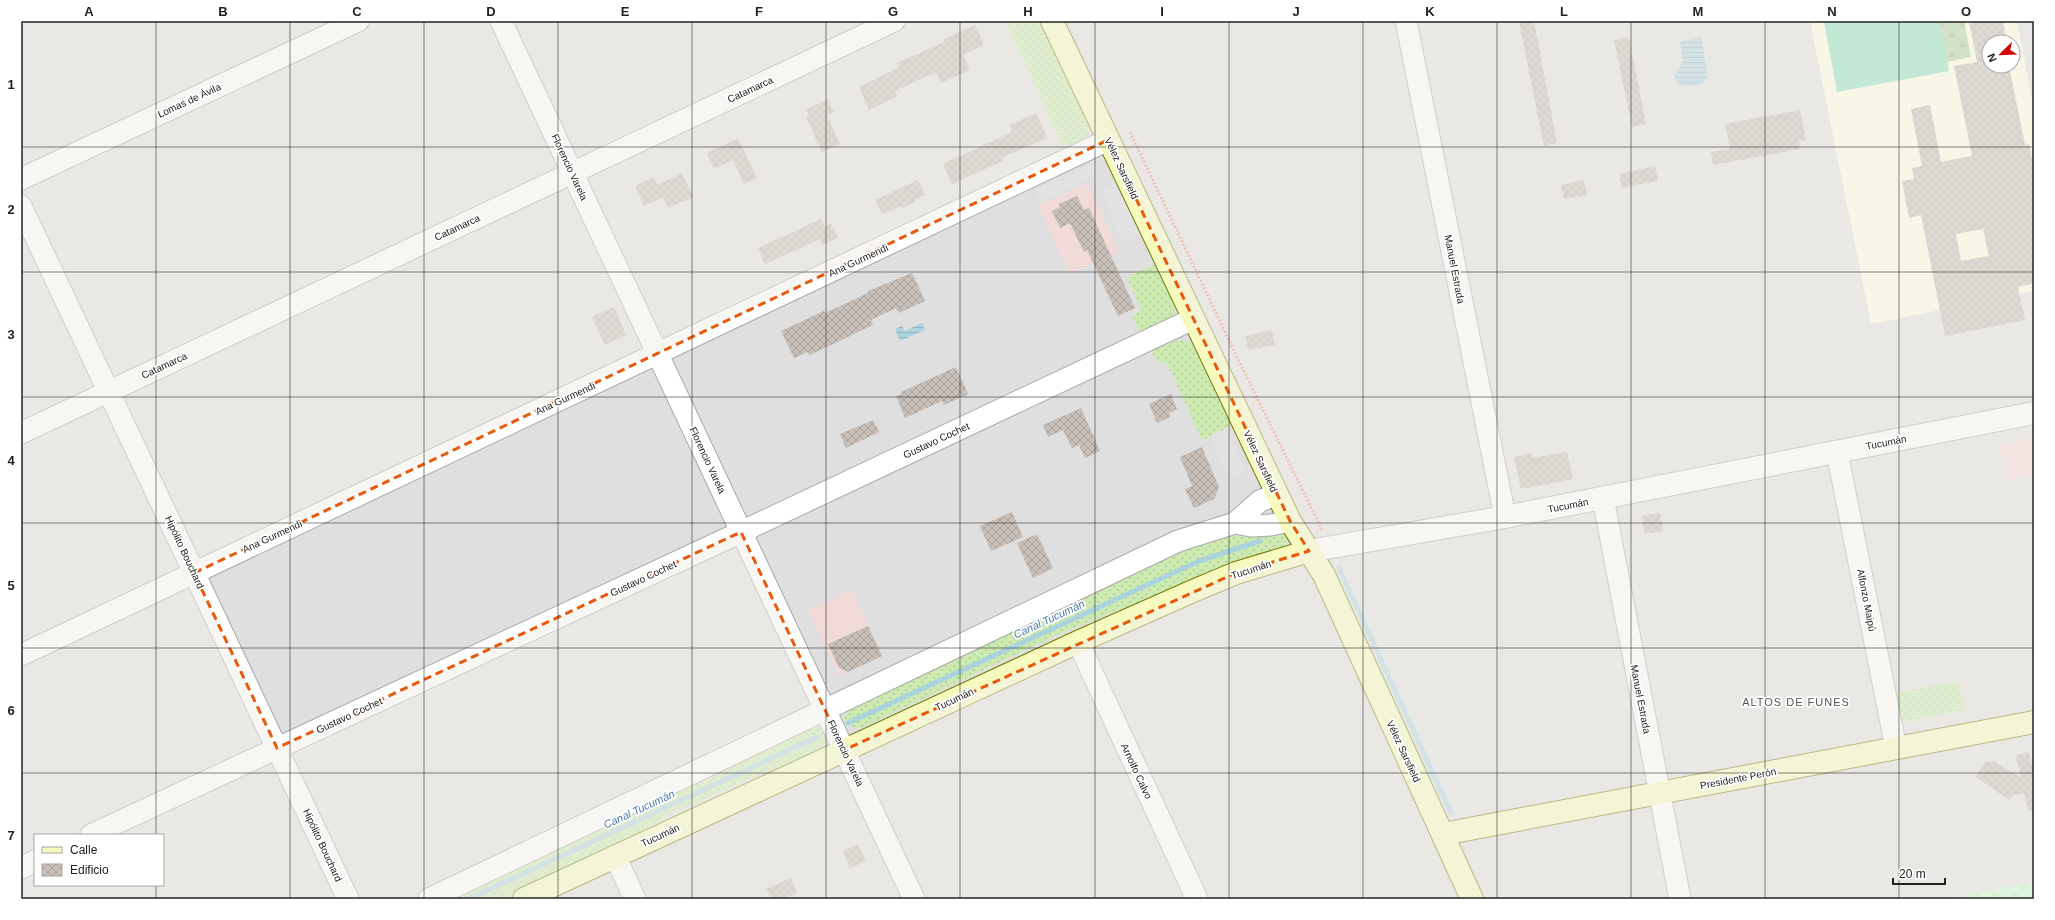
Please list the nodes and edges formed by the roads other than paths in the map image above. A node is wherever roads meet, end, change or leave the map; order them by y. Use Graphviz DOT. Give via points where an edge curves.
graph roads {
  1 [pos="358,21"];
  2 [pos="501,21"];
  3 [pos="894,21"];
  4 [pos="1052,21"];
  5 [pos="1406,21"];
  6 [pos="1108,140"];
  7 [pos="572,172"];
  8 [pos="21,179"];
  9 [pos="21,206"];
  10 [pos="1193,318"];
  11 [pos="658,354"];
  12 [pos="108,391"];
  13 [pos="2034,413"];
  14 [pos="21,433"];
  15 [pos="1837,452"];
  16 [pos="1276,494"];
  17 [pos="1603,498"];
  18 [pos="1505,517"];
  19 [pos="1290,521"];
  20 [pos="1235,523"];
  21 [pos="741,532"];
  22 [pos="1309,551"];
  23 [pos="194,573"];
  24 [pos="1078,642"];
  25 [pos="21,655"];
  26 [pos="824,709"];
  27 [pos="2034,722"];
  28 [pos="277,748"];
  29 [pos="1896,748"];
  30 [pos="844,750"];
  31 [pos="1660,793"];
  32 [pos="93,834"];
  33 [pos="1443,834"];
  34 [pos="615,856"];
  35 [pos="34,862"];
  36 [pos="21,868"];
  37 [pos="348,899"];
  38 [pos="429,899"];
  39 [pos="524,899"];
  40 [pos="635,899"];
  41 [pos="914,899"];
  42 [pos="1197,899"];
  43 [pos="1472,899"];
  44 [pos="1680,899"];
  1 -- 8 [label="street, Lomas de Ávila"];
  2 -- 7 [label="street, Florencio Varela"];
  3 -- 7 [label="street, Catamarca"];
  4 -- 6 [label="main road, Vélez Sarsfield"];
  5 -- 18 [label="street, Manuel Estrada"];
  6 -- 10 [label="main road, Vélez Sarsfield"];
  6 -- 11 [label="street, Ana Gurmendi"];
  7 -- 11 [label="street, Florencio Varela"];
  7 -- 12 [label="street, Catamarca"];
  9 -- 12 [label="street, Hipólito Bouchard"];
  10 -- 16 [label="main road, Vélez Sarsfield"];
  10 -- 21 [label="street, Gustavo Cochet"];
  11 -- 21 [label="street, Florencio Varela"];
  11 -- 23 [label="street, Ana Gurmendi"];
  12 -- 14 [label="street, Catamarca"];
  12 -- 23 [label="street, Hipólito Bouchard"];
  13 -- 15 [label="street, Tucumán"];
  15 -- 17 [label="street, Tucumán"];
  15 -- 29 [label="street, Alfonzo Maipú"];
  16 -- 19 [label="main road, Vélez Sarsfield"];
  16 -- 20 [label="street" via="1260,501"];
  17 -- 18 [label="street, Tucumán"];
  17 -- 31 [label="street, Manuel Estrada"];
  18 -- 22 [label="street, Tucumán"];
  19 -- 20 [label="street" via="1251,526"];
  19 -- 22 [label="main road, Vélez Sarsfield"];
  20 -- 26 [label="street" via="1178,541"];
  21 -- 26 [label="street, Florencio Varela"];
  21 -- 28 [label="street, Gustavo Cochet"];
  22 -- 24 [label="main road, Tucumán" via="1236,573"];
  22 -- 33 [label="main road, Vélez Sarsfield" via="1324,575"];
  23 -- 25 [label="street, Ana Gurmendi"];
  23 -- 28 [label="street, Hipólito Bouchard"];
  24 -- 30 [label="main road, Tucumán"];
  24 -- 42 [label="street, Arnolfo Calvo"];
  26 -- 30 [label="street, Florencio Varela"];
  26 -- 38 [label="street"];
  27 -- 29 [label="main road, Presidente Perón"];
  28 -- 32 [label="street, Gustavo Cochet"];
  28 -- 37 [label="street, Hipólito Bouchard"];
  29 -- 31 [label="main road, Presidente Perón"];
  30 -- 34 [label="main road, Tucumán"];
  30 -- 41 [label="street, Florencio Varela"];
  31 -- 33 [label="main road, Presidente Perón"];
  31 -- 44 [label="street, Manuel Estrada"];
  33 -- 43 [label="main road, Vélez Sarsfield"];
  34 -- 39 [label="main road, Tucumán"];
  34 -- 40 [label="street"];
  35 -- 36 [label="street"];
}
